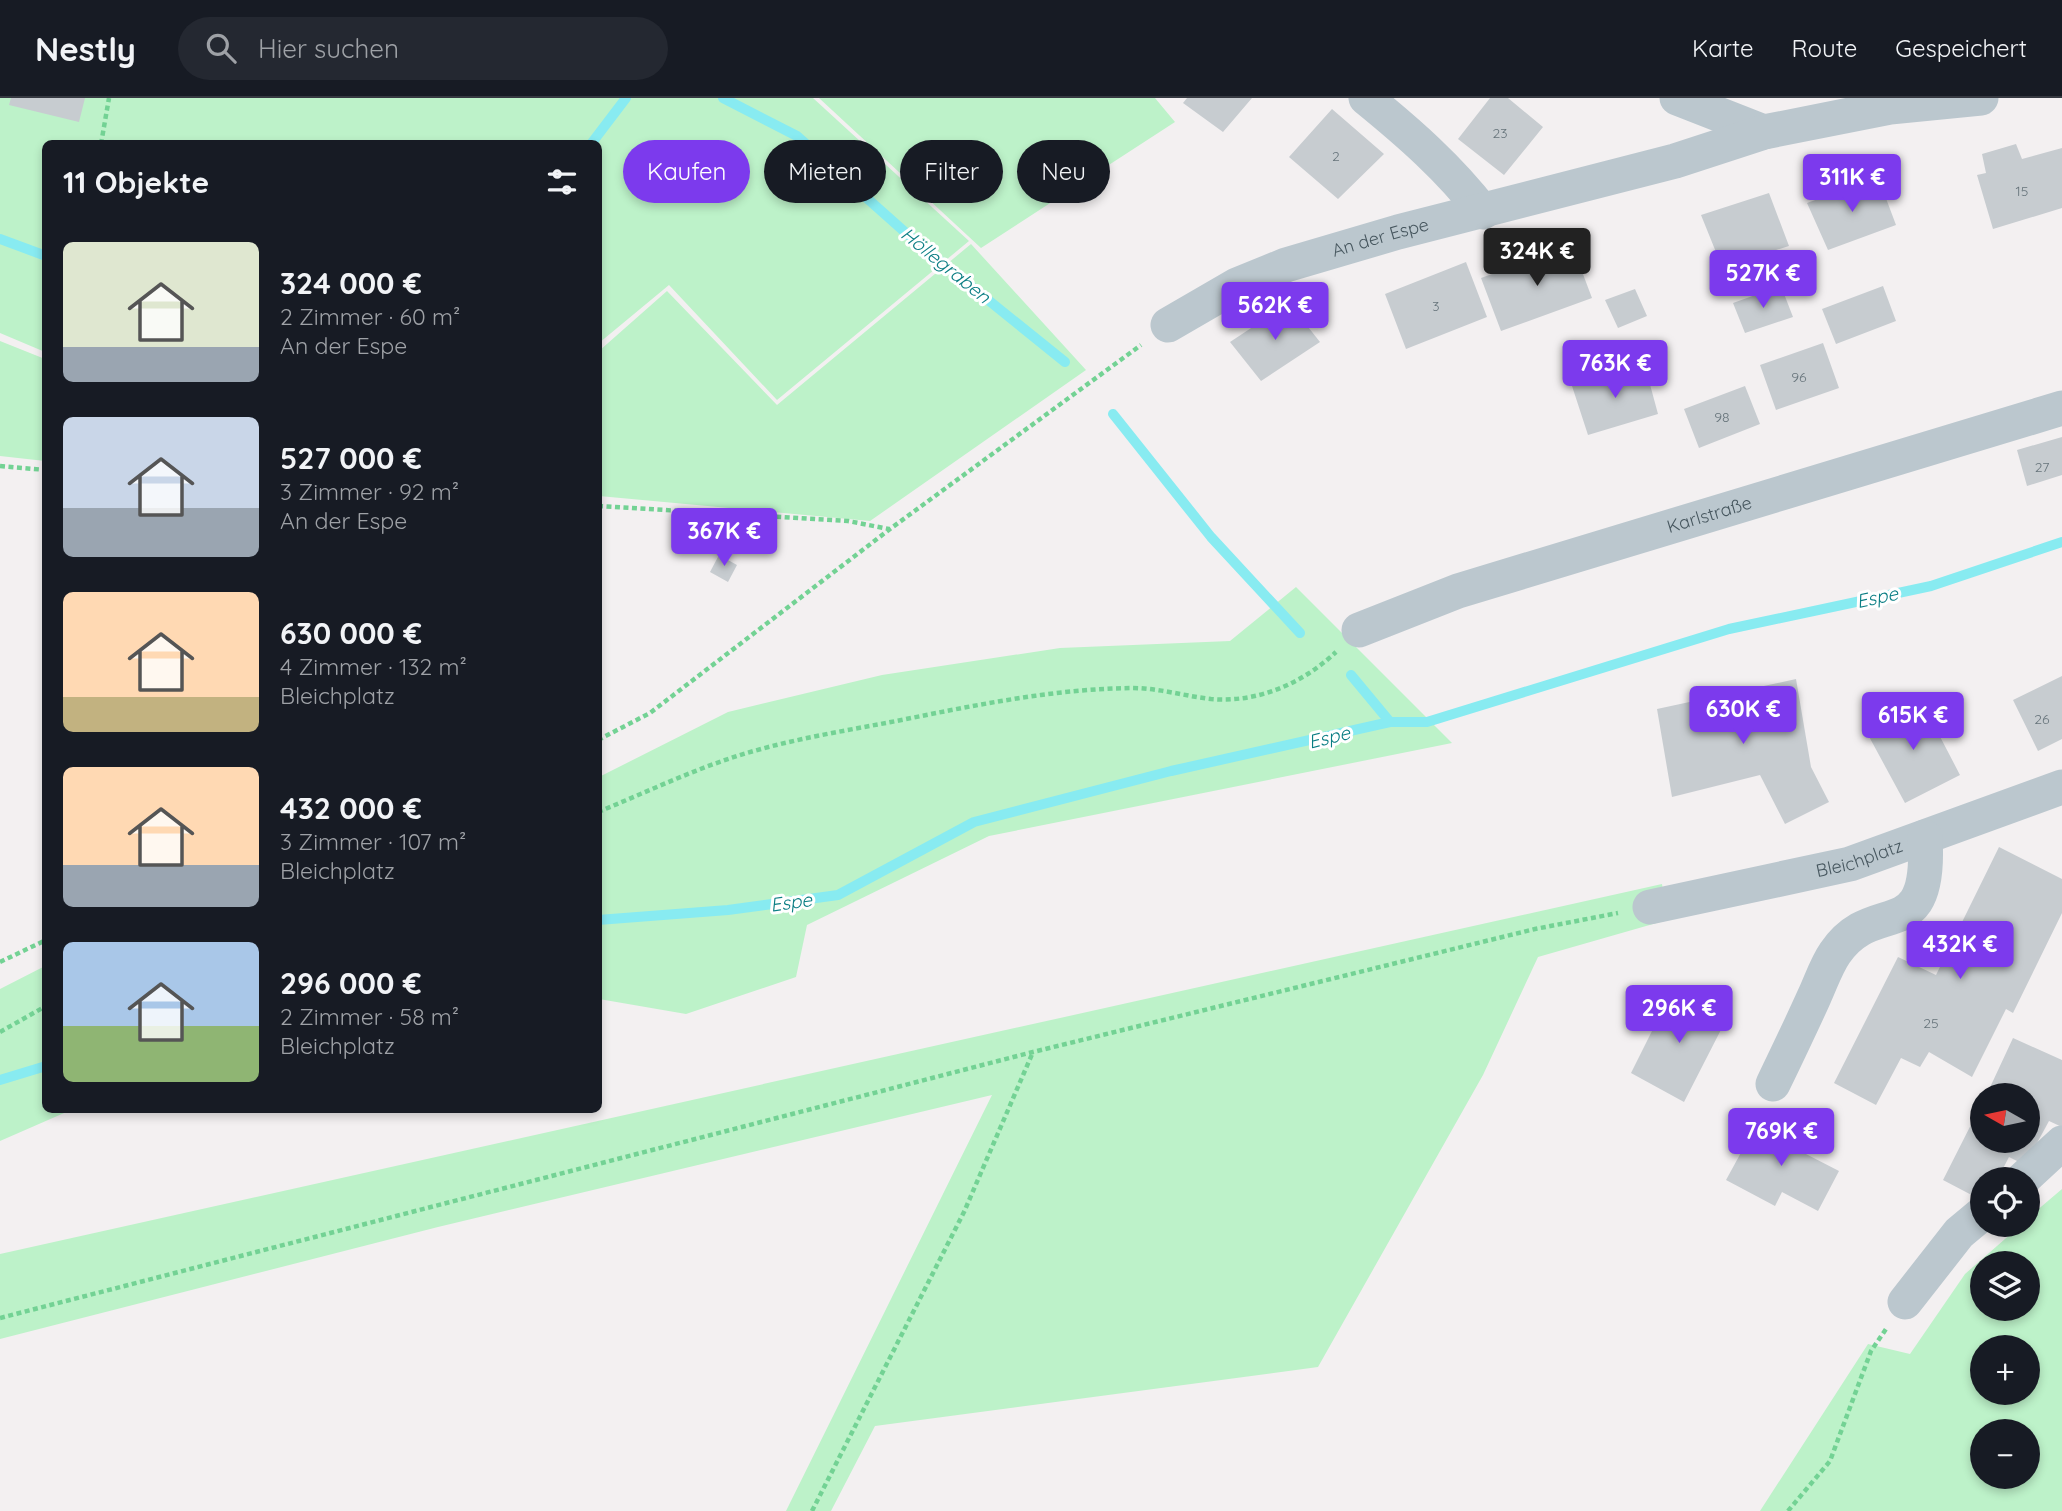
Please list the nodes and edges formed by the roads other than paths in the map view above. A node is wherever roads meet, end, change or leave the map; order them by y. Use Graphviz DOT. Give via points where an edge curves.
graph roads {
  1 [pos="1366,98"];
  2 [pos="1677,98"];
  3 [pos="1981,98"];
  4 [pos="1764,132"];
  5 [pos="1483,212"];
  6 [pos="1168,325"];
  7 [pos="2062,408"];
  8 [pos="1359,630"];
  9 [pos="2062,787"];
  10 [pos="1924,837"];
  11 [pos="1650,907"];
  12 [pos="1773,1084"];
  13 [pos="2062,1143"];
  14 [pos="2036,1167"];
  15 [pos="1970,1224"];
  16 [pos="1905,1302"];
  1 -- 5 [label="street" via="1418,140"];
  2 -- 4 [label="street"];
  3 -- 4 [label="street, An der Espe" via="1890,107"];
  4 -- 5 [label="street, An der Espe" via="1675,161"];
  5 -- 6 [label="street, An der Espe" via="1286,265 1237,285"];
  7 -- 8 [label="street, Karlstraße" via="1458,591"];
  9 -- 10 [label="street, Bleichplatz"];
  10 -- 11 [label="street, Bleichplatz" via="1850,864"];
  10 -- 12 [label="street" via="1927,867 1923,890 1910,909 1848,936 1833,956"];
  13 -- 14 [label="street"];
  15 -- 16 [label="street"];
}
